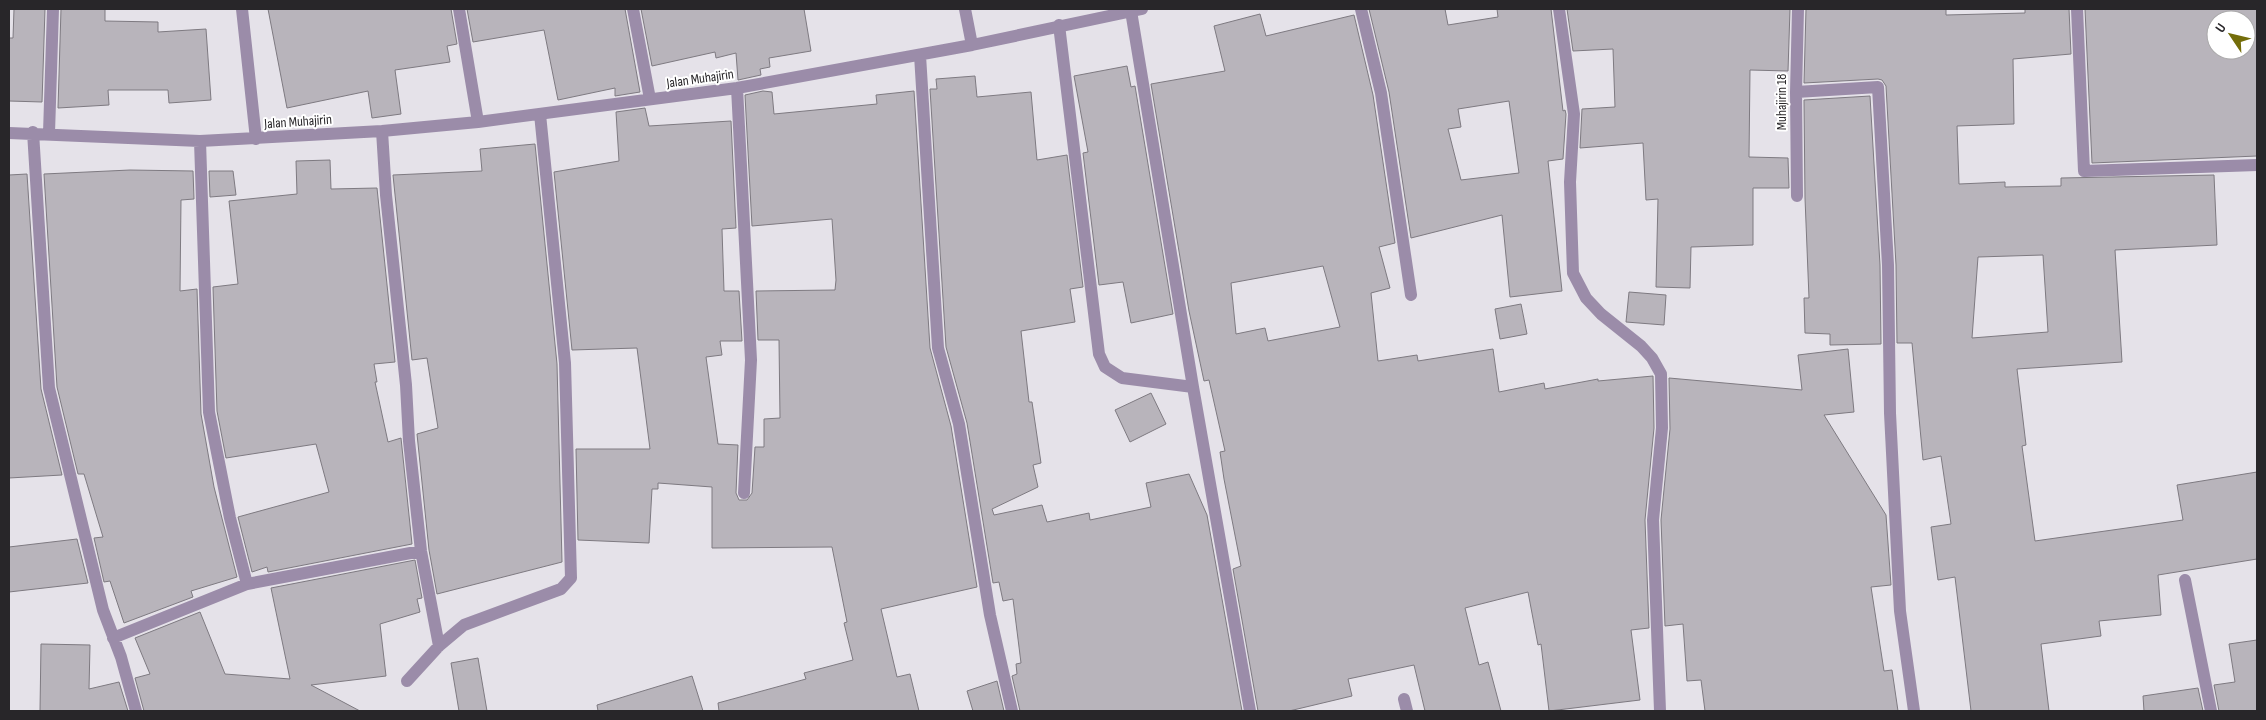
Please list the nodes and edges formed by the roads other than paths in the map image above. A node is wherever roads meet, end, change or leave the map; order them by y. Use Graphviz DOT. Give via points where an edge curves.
graph roads {
  1 [pos="53,9"];
  2 [pos="242,9"];
  3 [pos="459,9"];
  4 [pos="633,9"];
  5 [pos="965,9"];
  6 [pos="1361,9"];
  7 [pos="1559,9"];
  8 [pos="1798,9"];
  9 [pos="2077,9"];
  10 [pos="1137,10"];
  11 [pos="1059,25"];
  12 [pos="972,45"];
  13 [pos="920,55"];
  14 [pos="737,88"];
  15 [pos="1796,92"];
  16 [pos="650,99"];
  17 [pos="540,114"];
  18 [pos="478,122"];
  19 [pos="382,131"];
  20 [pos="33,132"];
  21 [pos="9,133"];
  22 [pos="49,133"];
  23 [pos="256,139"];
  24 [pos="200,140"];
  25 [pos="2257,165"];
  26 [pos="1797,196"];
  27 [pos="1411,295"];
  28 [pos="1193,387"];
  29 [pos="744,493"];
  30 [pos="421,551"];
  31 [pos="2186,580"];
  32 [pos="247,584"];
  33 [pos="114,638"];
  34 [pos="439,646"];
  35 [pos="407,681"];
  36 [pos="136,711"];
  37 [pos="1012,711"];
  38 [pos="1250,711"];
  39 [pos="1660,711"];
  40 [pos="1914,711"];
  41 [pos="2210,711"];
  1 -- 22 [label="street"];
  2 -- 23 [label="street"];
  3 -- 18 [label="street"];
  4 -- 16 [label="street"];
  5 -- 12 [label="street"];
  6 -- 27 [label="street" via="1383,102"];
  7 -- 39 [label="street" via="1574,114 1570,182 1574,273 1586,298 1641,346 1661,374 1662,428 1654,520"];
  8 -- 15 [label="street, Muhajirin 18"];
  9 -- 25 [label="street" via="2084,171"];
  10 -- 11 [label="street, Jalan Muhajirin"];
  10 -- 28 [label="street"];
  11 -- 12 [label="street, Jalan Muhajirin"];
  11 -- 28 [label="street" via="1099,354 1105,367 1122,378"];
  12 -- 13 [label="street, Jalan Muhajirin"];
  13 -- 14 [label="street, Jalan Muhajirin"];
  13 -- 37 [label="street" via="938,348 959,424 990,616"];
  14 -- 16 [label="street, Jalan Muhajirin"];
  14 -- 29 [label="street" via="751,360"];
  15 -- 26 [label="street, Muhajirin 18"];
  15 -- 40 [label="street" via="1878,87 1888,265 1890,413 1900,610"];
  16 -- 17 [label="street, Jalan Muhajirin"];
  17 -- 18 [label="street, Jalan Muhajirin"];
  17 -- 34 [label="street" via="565,363 571,578 561,588 464,625"];
  18 -- 19 [label="street, Jalan Muhajirin"];
  19 -- 23 [label="street, Jalan Muhajirin"];
  19 -- 30 [label="street"];
  20 -- 21 [label="street, Jalan Muhajirin"];
  20 -- 22 [label="street, Jalan Muhajirin"];
  20 -- 33 [label="street" via="49,388 103,610"];
  22 -- 24 [label="street, Jalan Muhajirin"];
  23 -- 24 [label="street, Jalan Muhajirin"];
  24 -- 32 [label="street" via="209,412"];
  28 -- 38 [label="street"];
  30 -- 32 [label="street"];
  30 -- 34 [label="street"];
  31 -- 41 [label="street"];
  32 -- 33 [label="street"];
  33 -- 36 [label="street"];
  34 -- 35 [label="street"];
}
